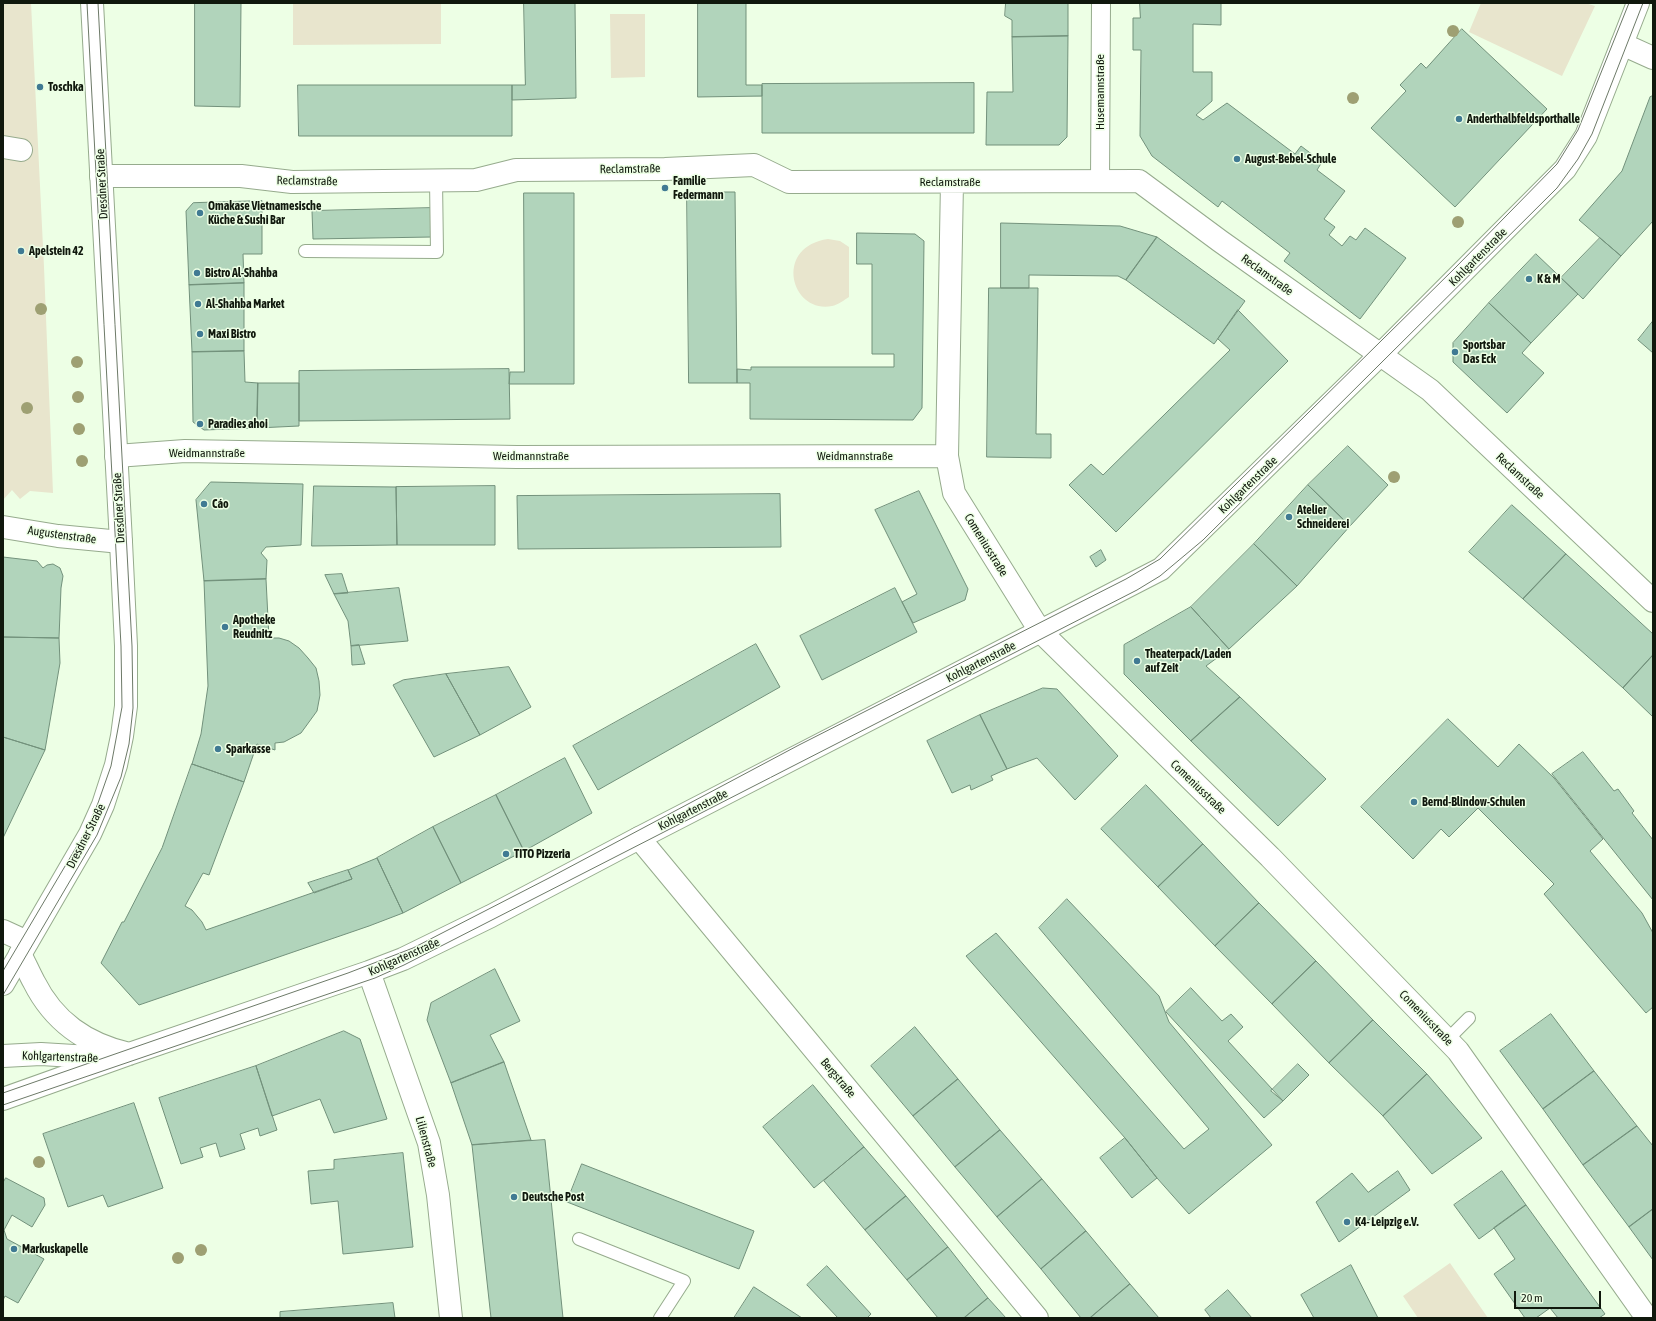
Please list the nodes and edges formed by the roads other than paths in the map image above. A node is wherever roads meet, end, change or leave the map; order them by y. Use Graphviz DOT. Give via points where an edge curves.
graph roads {
  1 [pos="92,3"];
  2 [pos="1101,3"];
  3 [pos="1638,3"];
  4 [pos="1622,44"];
  5 [pos="1653,58"];
  6 [pos="101,176"];
  7 [pos="436,180"];
  8 [pos="1100,181"];
  9 [pos="952,182"];
  10 [pos="305,251"];
  11 [pos="1380,356"];
  12 [pos="116,456"];
  13 [pos="946,456"];
  14 [pos="3,527"];
  15 [pos="121,542"];
  16 [pos="1653,601"];
  17 [pos="1040,631"];
  18 [pos="639,838"];
  19 [pos="3,931"];
  20 [pos="24,948"];
  21 [pos="369,972"];
  22 [pos="3,984"];
  23 [pos="1469,1018"];
  24 [pos="1447,1040"];
  25 [pos="3,1056"];
  26 [pos="123,1056"];
  27 [pos="10,1092"];
  28 [pos="579,1239"];
  29 [pos="451,1318"];
  30 [pos="660,1318"];
  31 [pos="1038,1318"];
  32 [pos="1647,1318"];
  1 -- 6 [label="street, Dresdner Straße"];
  2 -- 8 [label="street, Husemannstraße"];
  3 -- 4 [label="street, Kohlgartenstraße"];
  4 -- 5 [label="street"];
  4 -- 11 [label="street, Kohlgartenstraße" via="1586,136 1565,169"];
  6 -- 7 [label="street, Reclamstraße" via="241,176 292,182"];
  6 -- 12 [label="street, Dresdner Straße"];
  7 -- 9 [label="street, Reclamstraße" via="476,180 516,170 665,169 754,165 789,182"];
  7 -- 10 [label="lane" via="438,252"];
  8 -- 9 [label="street, Reclamstraße"];
  8 -- 11 [label="street, Reclamstraße" via="1139,181"];
  9 -- 13 [label="street, Comeniusstraße"];
  11 -- 16 [label="street, Reclamstraße" via="1430,390"];
  11 -- 17 [label="street, Kohlgartenstraße" via="1161,569"];
  12 -- 13 [label="street, Weidmannstraße" via="185,451 533,457"];
  12 -- 15 [label="street, Dresdner Straße"];
  13 -- 17 [label="street, Comeniusstraße" via="954,493"];
  14 -- 15 [label="street, Augustenstraße"];
  15 -- 20 [label="street, Dresdner Straße" via="126,706 116,765 90,834"];
  17 -- 18 [label="street, Kohlgartenstraße"];
  17 -- 24 [label="street, Comeniusstraße" via="1270,857"];
  18 -- 21 [label="street, Kohlgartenstraße" via="485,919"];
  18 -- 31 [label="street, Bergstraße"];
  19 -- 20 [label="street"];
  20 -- 22 [label="street, Dresdner Straße"];
  20 -- 26 [label="street" via="34,983 58,1018 85,1038"];
  21 -- 26 [label="street, Kohlgartenstraße"];
  21 -- 29 [label="street, Lilienstraße" via="429,1143 438,1195"];
  23 -- 24 [label="lane"];
  24 -- 32 [label="street, Comeniusstraße" via="1458,1051"];
  25 -- 26 [label="street, Kohlgartenstraße"];
  26 -- 27 [label="street, Kohlgartenstraße"];
  28 -- 30 [label="lane" via="684,1281"];
}
